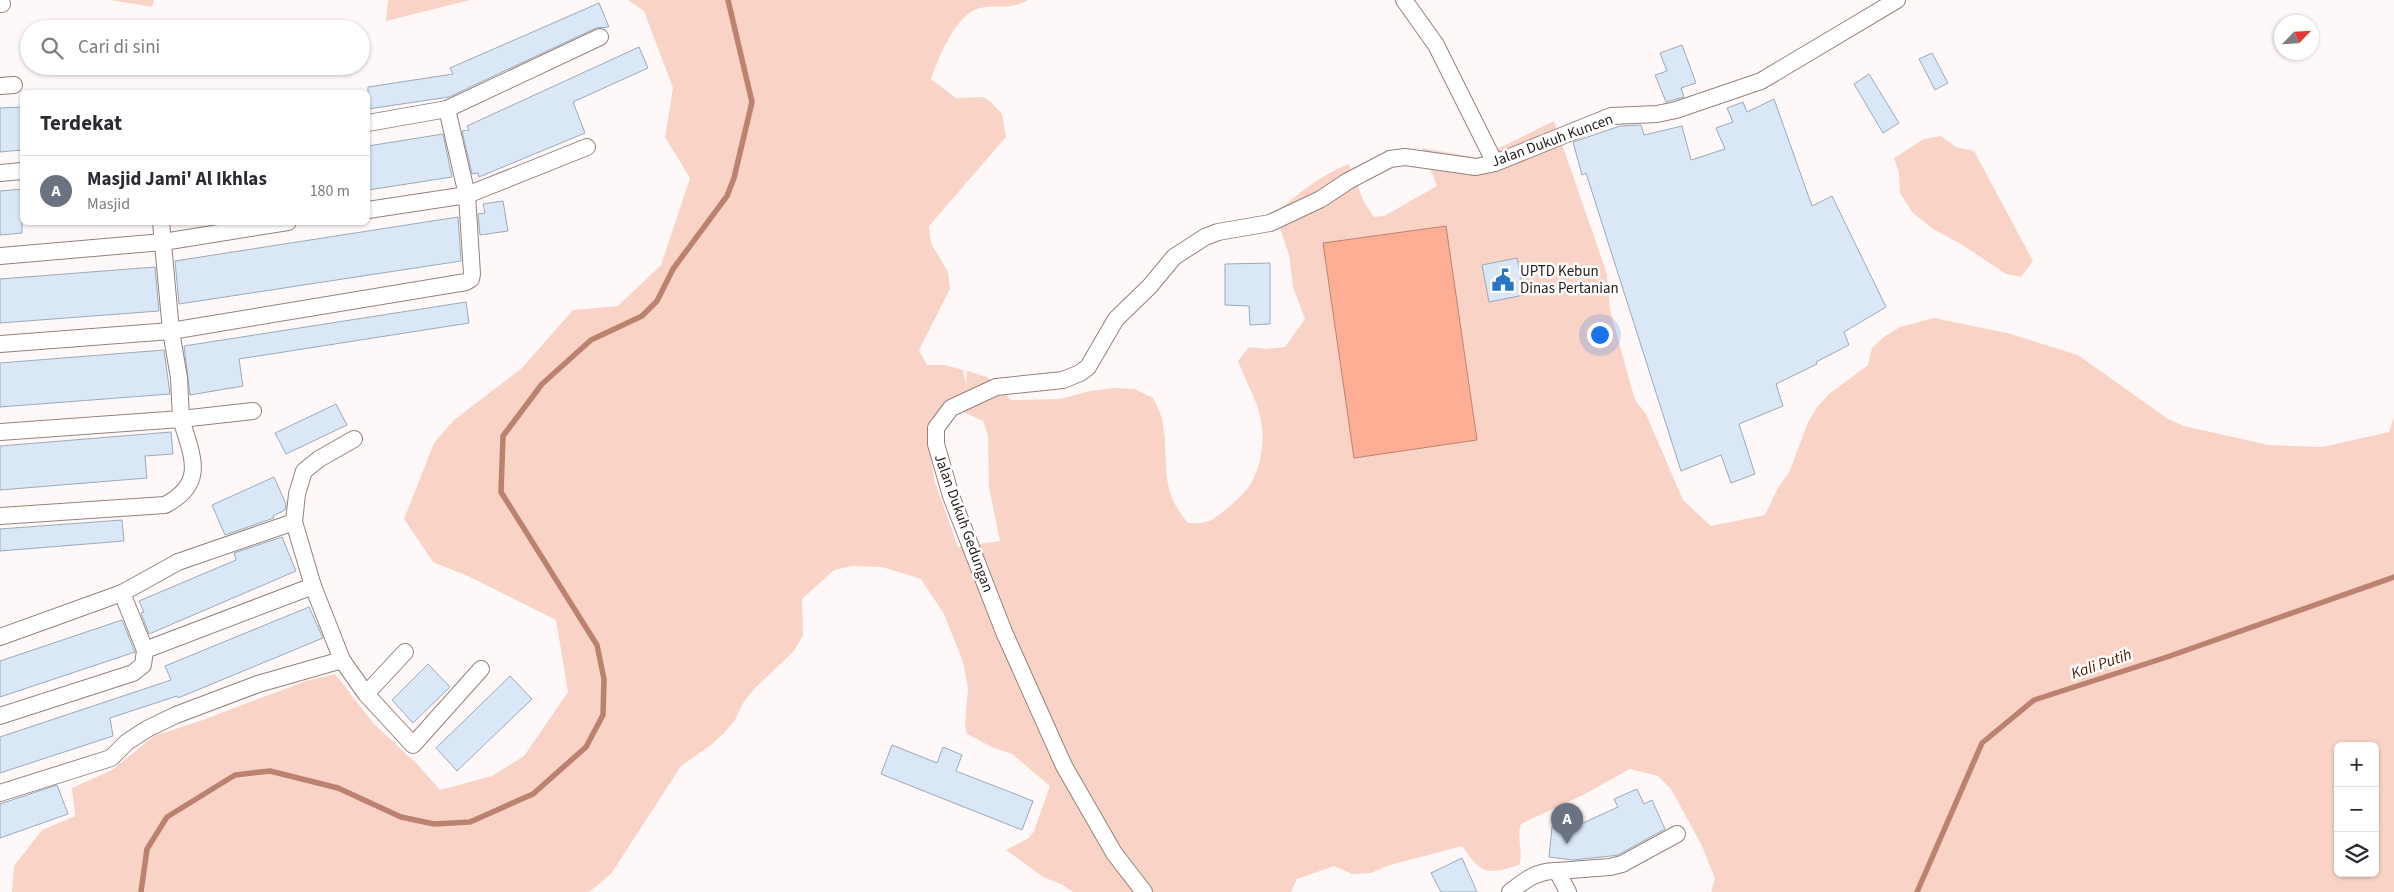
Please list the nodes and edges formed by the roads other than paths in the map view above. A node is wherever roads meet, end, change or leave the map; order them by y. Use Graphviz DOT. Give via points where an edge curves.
graph roads {
  1 [pos="1404,0"];
  2 [pos="1897,0"];
  3 [pos="600,37"];
  4 [pos="447,109"];
  5 [pos="370,123"];
  6 [pos="587,147"];
  7 [pos="1495,163"];
  8 [pos="20,171"];
  9 [pos="0,173"];
  10 [pos="467,195"];
  11 [pos="370,210"];
  12 [pos="161,225"];
  13 [pos="269,225"];
  14 [pos="164,242"];
  15 [pos="0,256"];
  16 [pos="1174,257"];
  17 [pos="171,330"];
  18 [pos="0,344"];
  19 [pos="252,411"];
  20 [pos="181,419"];
  21 [pos="0,432"];
  22 [pos="354,439"];
  23 [pos="0,516"];
  24 [pos="294,522"];
  25 [pos="313,586"];
  26 [pos="122,593"];
  27 [pos="0,637"];
  28 [pos="146,650"];
  29 [pos="405,652"];
  30 [pos="342,660"];
  31 [pos="481,669"];
  32 [pos="366,694"];
  33 [pos="0,716"];
  34 [pos="0,793"];
  35 [pos="1676,834"];
  36 [pos="1557,871"];
  37 [pos="1144,892"];
  38 [pos="1510,892"];
  39 [pos="1568,892"];
  1 -- 7 [label="street" via="1436,45"];
  2 -- 7 [label="street, Jalan Dukuh Kuncen" via="1761,81 1676,110 1611,116"];
  3 -- 4 [label="street"];
  4 -- 5 [label="street"];
  4 -- 10 [label="street"];
  6 -- 10 [label="street"];
  7 -- 16 [label="street, Jalan Dukuh Kuncen" via="1476,167 1404,157 1390,159 1321,199 1270,223 1218,232"];
  8 -- 9 [label="street"];
  10 -- 11 [label="street"];
  10 -- 17 [label="street" via="472,274 466,282"];
  12 -- 14 [label="street"];
  13 -- 14 [label="street"];
  14 -- 15 [label="street"];
  14 -- 17 [label="street"];
  16 -- 37 [label="street, Jalan Dukuh Gedungan" via="1116,319 1088,367 1080,373 1063,380 996,387 951,408 936,428 936,444 951,496 1004,632 1064,766 1114,854"];
  17 -- 18 [label="street"];
  17 -- 20 [label="street" via="180,378"];
  19 -- 20 [label="street"];
  20 -- 21 [label="street"];
  20 -- 23 [label="street" via="193,463 193,479 177,499 165,506"];
  22 -- 24 [label="street" via="304,471"];
  24 -- 25 [label="street"];
  24 -- 26 [label="street" via="178,562"];
  25 -- 28 [label="street"];
  25 -- 30 [label="street"];
  26 -- 27 [label="street"];
  26 -- 28 [label="street"];
  28 -- 33 [label="street" via="142,664 133,673"];
  29 -- 32 [label="street"];
  30 -- 32 [label="street"];
  30 -- 34 [label="street" via="258,684 176,715 127,742 110,758"];
  31 -- 32 [label="street" via="413,745"];
  35 -- 36 [label="street" via="1622,864"];
  36 -- 38 [label="street" via="1542,872"];
  36 -- 39 [label="street"];
}
